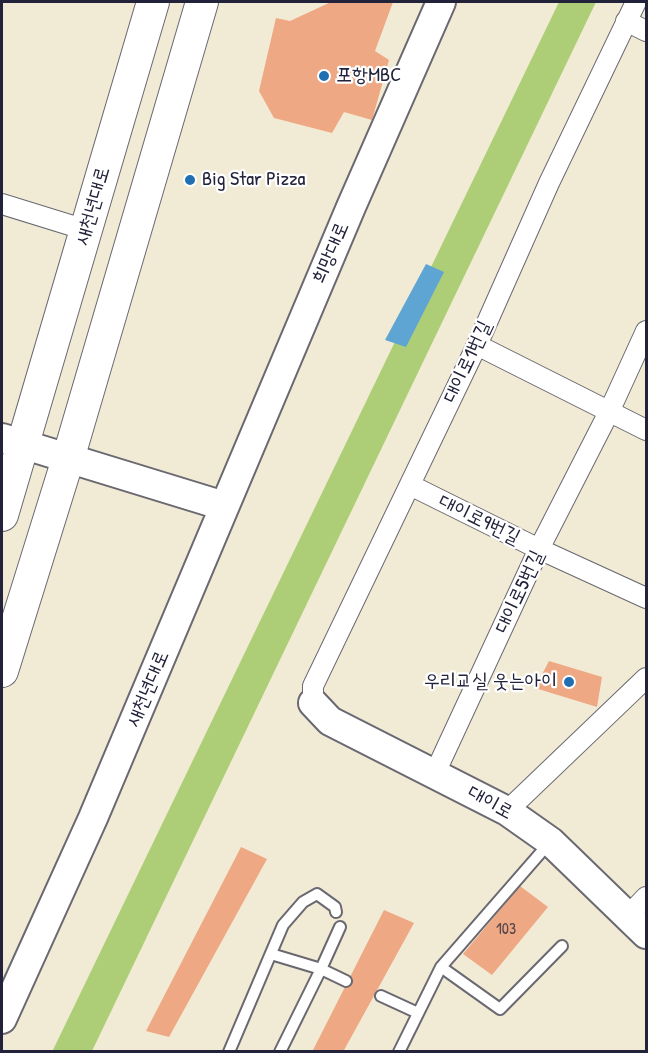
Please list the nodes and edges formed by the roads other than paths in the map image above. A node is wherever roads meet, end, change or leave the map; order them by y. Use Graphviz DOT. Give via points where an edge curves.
graph roads {
  1 [pos="153,2"];
  2 [pos="202,2"];
  3 [pos="441,2"];
  4 [pos="636,2"];
  5 [pos="626,21"];
  6 [pos="646,31"];
  7 [pos="2,204"];
  8 [pos="86,230"];
  9 [pos="646,331"];
  10 [pos="477,345"];
  11 [pos="609,412"];
  12 [pos="646,430"];
  13 [pos="12,442"];
  14 [pos="68,459"];
  15 [pos="410,485"];
  16 [pos="224,506"];
  17 [pos="2,515"];
  18 [pos="539,549"];
  19 [pos="646,598"];
  20 [pos="2,671"];
  21 [pos="646,678"];
  22 [pos="313,703"];
  23 [pos="435,773"];
  24 [pos="507,811"];
  25 [pos="551,842"];
  26 [pos="336,912"];
  27 [pos="640,916"];
  28 [pos="340,927"];
  29 [pos="562,946"];
  30 [pos="271,954"];
  31 [pos="441,967"];
  32 [pos="321,969"];
  33 [pos="346,981"];
  34 [pos="381,996"];
  35 [pos="418,1012"];
  36 [pos="2,1019"];
  37 [pos="229,1052"];
  38 [pos="280,1052"];
  39 [pos="399,1052"];
  1 -- 8 [label="main road, 새천년대로"];
  2 -- 14 [label="main road"];
  3 -- 16 [label="street, 희망대로"];
  4 -- 5 [label="street, 대이로1번길"];
  5 -- 6 [label="street"];
  5 -- 10 [label="street, 대이로1번길"];
  7 -- 8 [label="street"];
  8 -- 13 [label="main road, 새천년대로"];
  9 -- 11 [label="street, 대이로5번길"];
  10 -- 11 [label="street"];
  10 -- 15 [label="street, 대이로1번길"];
  11 -- 12 [label="street"];
  11 -- 18 [label="street, 대이로5번길"];
  13 -- 14 [label="street"];
  13 -- 17 [label="main road, 새천년대로"];
  14 -- 16 [label="street"];
  14 -- 20 [label="main road"];
  15 -- 18 [label="street, 대이로9번길"];
  15 -- 22 [label="street, 대이로1번길" via="313,686"];
  16 -- 36 [label="street, 새천년대로" via="93,818"];
  18 -- 19 [label="street, 대이로9번길"];
  18 -- 23 [label="street, 대이로5번길"];
  21 -- 24 [label="street"];
  22 -- 23 [label="street, 대이로" via="330,722"];
  23 -- 24 [label="street, 대이로"];
  24 -- 25 [label="street, 대이로"];
  25 -- 27 [label="street, 대이로"];
  25 -- 31 [label="lane"];
  26 -- 30 [label="lane" via="317,894 303,902 283,925"];
  28 -- 32 [label="lane"];
  29 -- 31 [label="lane" via="500,1009"];
  30 -- 32 [label="lane"];
  30 -- 37 [label="lane"];
  31 -- 35 [label="lane"];
  32 -- 33 [label="lane"];
  32 -- 38 [label="lane"];
  34 -- 35 [label="lane"];
  35 -- 39 [label="lane"];
}
